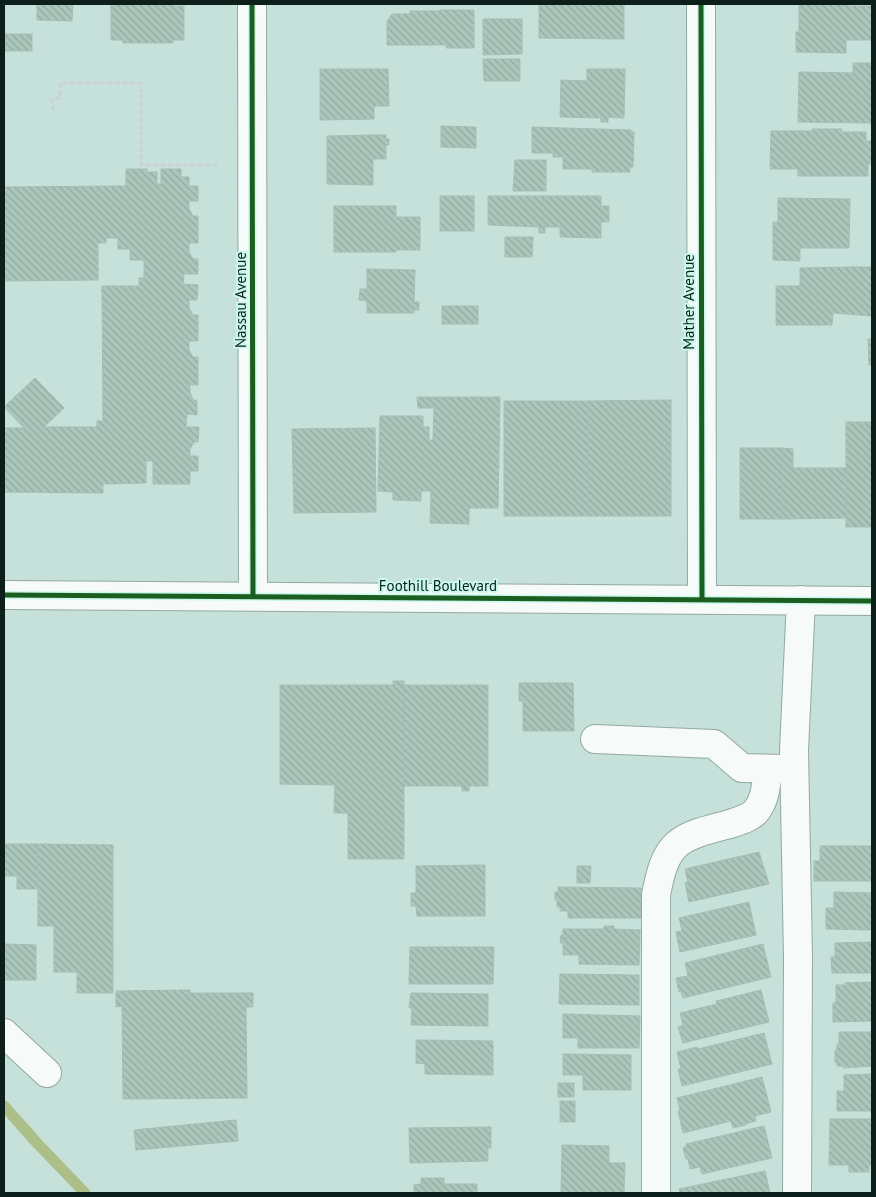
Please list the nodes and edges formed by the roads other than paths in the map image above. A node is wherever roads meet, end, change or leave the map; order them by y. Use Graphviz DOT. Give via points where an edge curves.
graph roads {
  1 [pos="252,4"];
  2 [pos="701,4"];
  3 [pos="4,594"];
  4 [pos="253,596"];
  5 [pos="702,600"];
  6 [pos="801,600"];
  7 [pos="872,601"];
  8 [pos="595,740"];
  9 [pos="781,769"];
  10 [pos="4,1033"];
  11 [pos="47,1073"];
  12 [pos="656,1193"];
  13 [pos="797,1193"];
  1 -- 4 [label="street, Nassau Avenue"];
  2 -- 5 [label="street, Mather Avenue"];
  3 -- 4 [label="street, Foothill Boulevard"];
  4 -- 5 [label="street, Foothill Boulevard"];
  5 -- 6 [label="street, Foothill Boulevard"];
  6 -- 7 [label="street, Foothill Boulevard"];
  6 -- 9 [label="street"];
  8 -- 9 [label="street" via="714,744 742,768"];
  9 -- 12 [label="street" via="755,812 742,821 682,839 670,850 661,874 656,895"];
  9 -- 13 [label="street" via="798,957"];
  10 -- 11 [label="street"];
}
